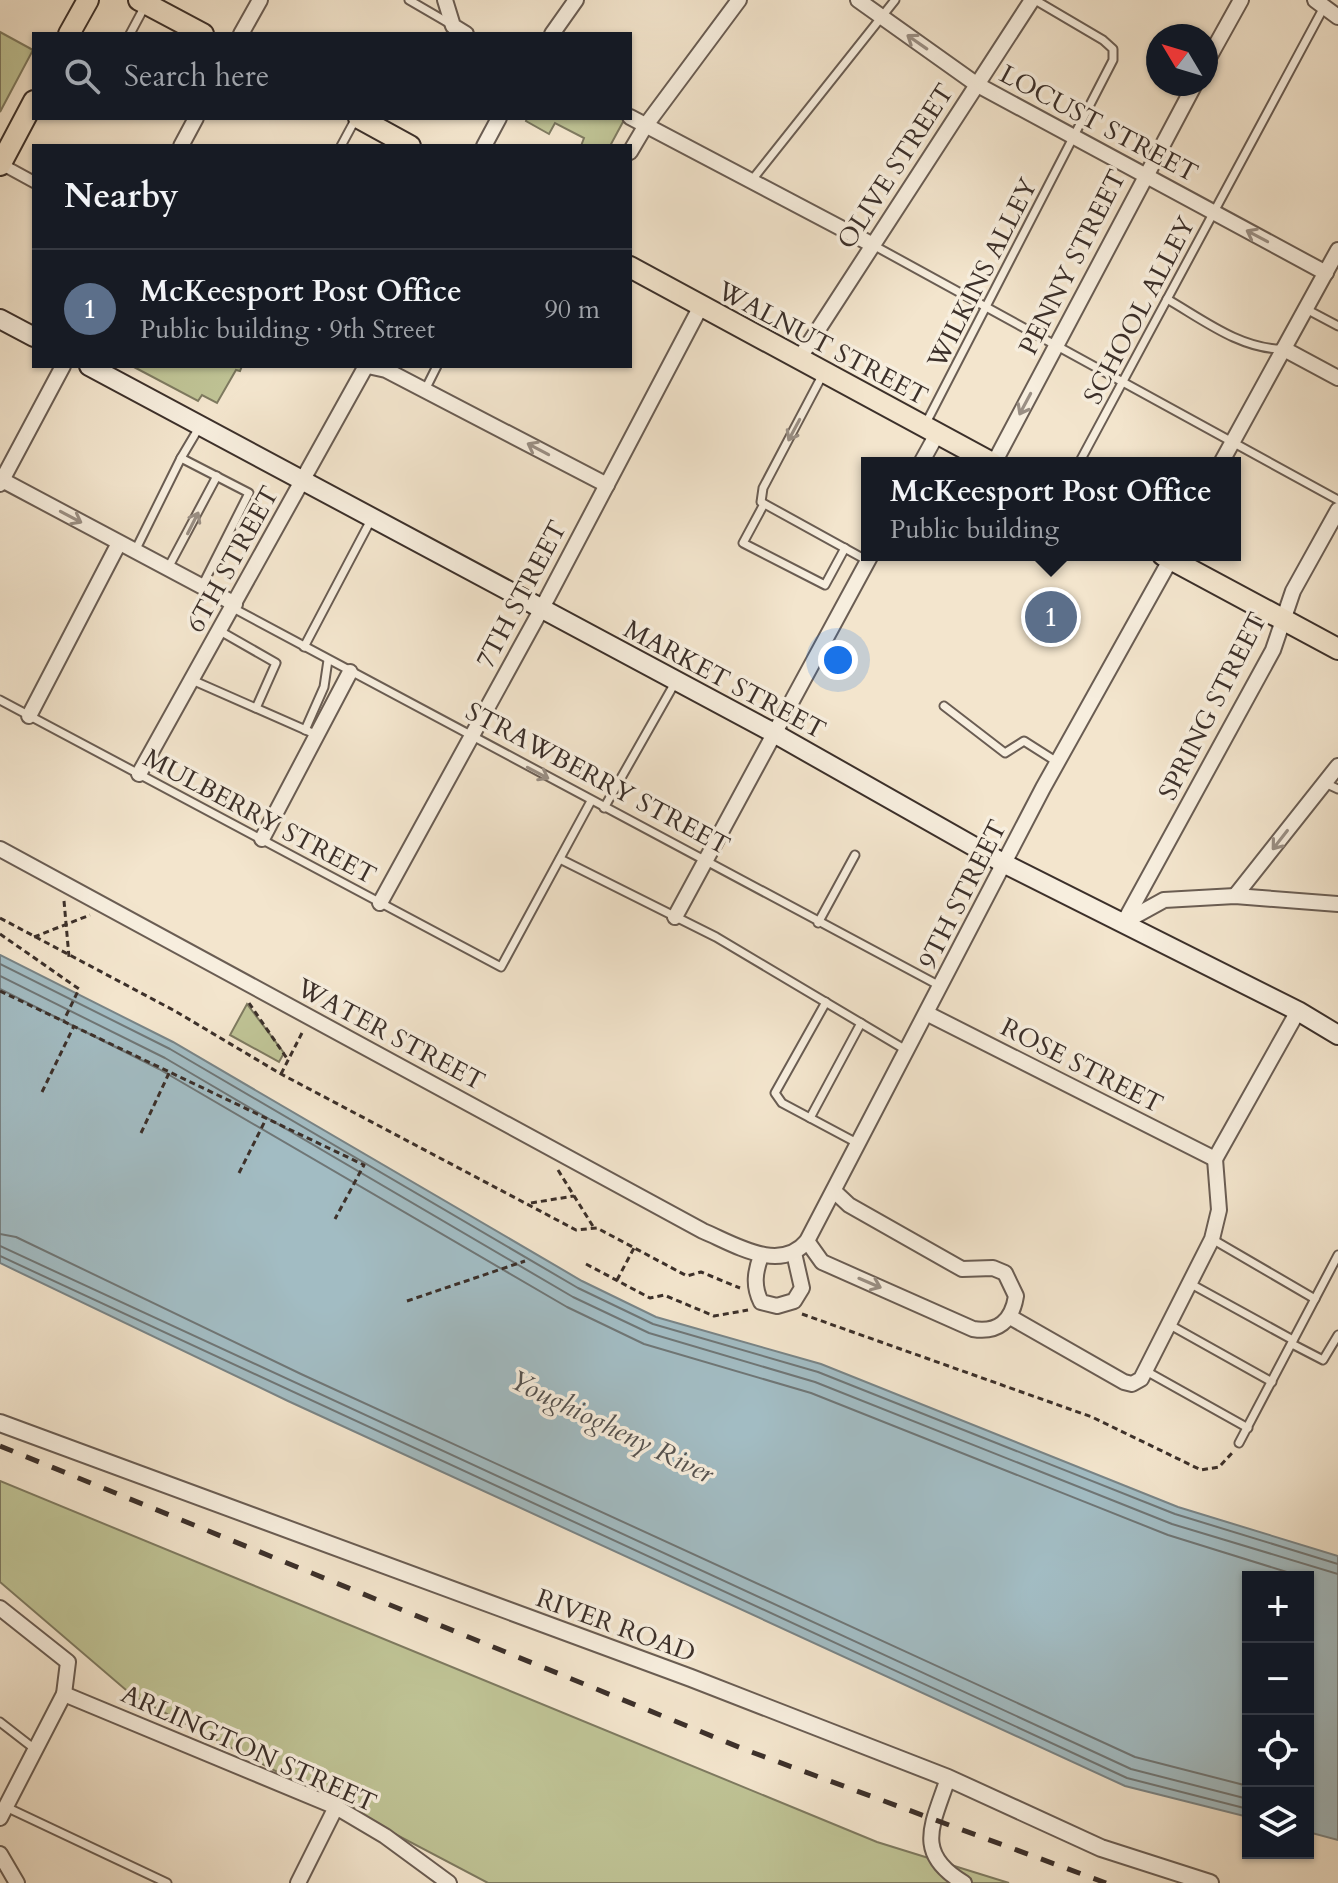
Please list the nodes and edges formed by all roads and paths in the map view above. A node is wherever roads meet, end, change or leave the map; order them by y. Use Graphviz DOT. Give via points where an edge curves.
graph roads {
  1 [pos="88,0"];
  2 [pos="260,0"];
  3 [pos="409,0"];
  4 [pos="445,0"];
  5 [pos="576,0"];
  6 [pos="739,0"];
  7 [pos="858,0"];
  8 [pos="895,0"];
  9 [pos="1033,0"];
  10 [pos="1241,0"];
  11 [pos="143,2"];
  12 [pos="1319,3"];
  13 [pos="882,17"];
  14 [pos="1338,17"];
  15 [pos="459,30"];
  16 [pos="70,32"];
  17 [pos="133,32"];
  18 [pos="195,32"];
  19 [pos="242,32"];
  20 [pos="553,32"];
  21 [pos="1218,41"];
  22 [pos="976,84"];
  23 [pos="1188,96"];
  24 [pos="32,105"];
  25 [pos="632,118"];
  26 [pos="195,120"];
  27 [pos="357,120"];
  28 [pos="362,120"];
  29 [pos="498,120"];
  30 [pos="646,125"];
  31 [pos="1074,137"];
  32 [pos="182,144"];
  33 [pos="342,144"];
  34 [pos="406,144"];
  35 [pos="485,144"];
  36 [pos="632,149"];
  37 [pos="0,164"];
  38 [pos="1144,175"];
  39 [pos="32,181"];
  40 [pos="751,182"];
  41 [pos="1213,212"];
  42 [pos="873,245"];
  43 [pos="1338,250"];
  44 [pos="632,268"];
  45 [pos="1326,273"];
  46 [pos="1167,299"];
  47 [pos="701,306"];
  48 [pos="986,308"];
  49 [pos="1306,309"];
  50 [pos="0,319"];
  51 [pos="1338,326"];
  52 [pos="32,336"];
  53 [pos="1056,345"];
  54 [pos="1284,349"];
  55 [pos="799,359"];
  56 [pos="62,368"];
  57 [pos="93,368"];
  58 [pos="366,368"];
  59 [pos="376,368"];
  60 [pos="436,368"];
  61 [pos="824,372"];
  62 [pos="1338,378"];
  63 [pos="1122,382"];
  64 [pos="425,390"];
  65 [pos="201,424"];
  66 [pos="931,430"];
  67 [pos="1232,443"];
  68 [pos="923,457"];
  69 [pos="982,457"];
  70 [pos="996,457"];
  71 [pos="1082,457"];
  72 [pos="1224,457"];
  73 [pos="181,458"];
  74 [pos="217,476"];
  75 [pos="304,479"];
  76 [pos="1,482"];
  77 [pos="607,485"];
  78 [pos="1338,500"];
  79 [pos="764,504"];
  80 [pos="1338,510"];
  81 [pos="373,517"];
  82 [pos="119,543"];
  83 [pos="845,548"];
  84 [pos="135,551"];
  85 [pos="861,554"];
  86 [pos="868,561"];
  87 [pos="1166,561"];
  88 [pos="1178,561"];
  89 [pos="168,568"];
  90 [pos="202,586"];
  91 [pos="234,606"];
  92 [pos="541,610"];
  93 [pos="1283,618"];
  94 [pos="220,631"];
  95 [pos="304,647"];
  96 [pos="1338,649"];
  97 [pos="328,660"];
  98 [pos="350,672"];
  99 [pos="192,680"];
  100 [pos="676,681"];
  101 [pos="0,700"];
  102 [pos="944,706"];
  103 [pos="256,708"];
  104 [pos="29,716"];
  105 [pos="772,732"];
  106 [pos="311,733"];
  107 [pos="471,737"];
  108 [pos="1057,762"];
  109 [pos="1338,766"];
  110 [pos="139,774"];
  111 [pos="1331,786"];
  112 [pos="591,801"];
  113 [pos="604,808"];
  114 [pos="262,839"];
  115 [pos="0,849"];
  116 [pos="855,855"];
  117 [pos="560,859"];
  118 [pos="705,862"];
  119 [pos="1003,863"];
  120 [pos="62,883"];
  121 [pos="1235,896"];
  122 [pos="380,903"];
  123 [pos="1338,904"];
  124 [pos="675,917"];
  125 [pos="0,918"];
  126 [pos="1124,922"];
  127 [pos="818,923"];
  128 [pos="0,934"];
  129 [pos="69,957"];
  130 [pos="942,987"];
  131 [pos="0,991"];
  132 [pos="242,993"];
  133 [pos="826,1002"];
  134 [pos="1298,1011"];
  135 [pos="928,1014"];
  136 [pos="64,1020"];
  137 [pos="861,1023"];
  138 [pos="74,1025"];
  139 [pos="305,1026"];
  140 [pos="1338,1035"];
  141 [pos="908,1052"];
  142 [pos="288,1060"];
  143 [pos="170,1071"];
  144 [pos="281,1074"];
  145 [pos="42,1092"];
  146 [pos="267,1118"];
  147 [pos="810,1118"];
  148 [pos="141,1133"];
  149 [pos="859,1144"];
  150 [pos="551,1158"];
  151 [pos="1215,1159"];
  152 [pos="239,1173"];
  153 [pos="834,1191"];
  154 [pos="574,1196"];
  155 [pos="529,1204"];
  156 [pos="335,1219"];
  157 [pos="594,1228"];
  158 [pos="1212,1239"];
  159 [pos="807,1241"];
  160 [pos="634,1248"];
  161 [pos="794,1253"];
  162 [pos="1338,1255"];
  163 [pos="761,1256"];
  164 [pos="525,1261"];
  165 [pos="586,1264"];
  166 [pos="617,1280"];
  167 [pos="1191,1284"];
  168 [pos="755,1287"];
  169 [pos="1315,1299"];
  170 [pos="407,1301"];
  171 [pos="761,1302"];
  172 [pos="1010,1317"];
  173 [pos="1170,1325"];
  174 [pos="1338,1335"];
  175 [pos="1293,1342"];
  176 [pos="1146,1371"];
  177 [pos="1272,1382"];
  178 [pos="0,1423"];
  179 [pos="1248,1428"];
  180 [pos="1239,1443"];
  181 [pos="0,1608"];
  182 [pos="64,1694"];
  183 [pos="0,1722"];
  184 [pos="37,1751"];
  185 [pos="948,1778"];
  186 [pos="336,1807"];
  187 [pos="3,1812"];
  188 [pos="0,1854"];
  189 [pos="17,1883"];
  190 [pos="167,1883"];
  191 [pos="298,1883"];
  192 [pos="449,1883"];
  193 [pos="964,1883"];
  194 [pos="1210,1883"];
  1 -- 16 [label="main road"];
  2 -- 19 [label="street"];
  3 -- 15 [label="lane"];
  4 -- 15 [label="street"];
  5 -- 20 [label="street"];
  6 -- 30 [label="street"];
  7 -- 13 [label="street, LOCUST STREET"];
  8 -- 13 [label="lane"];
  9 -- 22 [label="street, OLIVE STREET"];
  9 -- 31 [label="lane, WILKINS ALLEY" via="1113,49 1113,60"];
  10 -- 21 [label="street"];
  11 -- 17 [label="lane"];
  11 -- 18 [label="main road"];
  12 -- 14 [label="street"];
  12 -- 41 [label="lane, SCHOOL ALLEY"];
  22 -- 13 [label="street, LOCUST STREET, one-way"];
  13 -- 40 [label="lane"];
  22 -- 31 [label="street, LOCUST STREET"];
  22 -- 42 [label="street, OLIVE STREET"];
  23 -- 38 [label="street, PENNY STREET"];
  24 -- 37 [label="main road"];
  25 -- 30 [label="street"];
  26 -- 32 [label="street"];
  27 -- 33 [label="lane"];
  28 -- 34 [label="main road"];
  29 -- 35 [label="street"];
  30 -- 36 [label="street"];
  30 -- 40 [label="street"];
  31 -- 38 [label="street, LOCUST STREET"];
  31 -- 48 [label="lane, WILKINS ALLEY"];
  37 -- 39 [label="street"];
  38 -- 41 [label="street, LOCUST STREET"];
  38 -- 53 [label="street, PENNY STREET"];
  40 -- 42 [label="street"];
  45 -- 41 [label="street, LOCUST STREET, one-way"];
  41 -- 46 [label="lane, SCHOOL ALLEY"];
  42 -- 48 [label="lane"];
  42 -- 55 [label="street, OLIVE STREET"];
  43 -- 45 [label="street"];
  44 -- 47 [label="main road, WALNUT STREET"];
  45 -- 49 [label="street"];
  46 -- 54 [label="lane" via="1236,339 1264,349"];
  46 -- 63 [label="lane, SCHOOL ALLEY"];
  47 -- 55 [label="main road, WALNUT STREET"];
  47 -- 77 [label="street, 7TH STREET"];
  48 -- 53 [label="lane"];
  48 -- 66 [label="lane, WILKINS ALLEY"];
  49 -- 51 [label="lane"];
  49 -- 54 [label="street"];
  50 -- 52 [label="main road"];
  53 -- 63 [label="lane"];
  53 -- 70 [label="street, PENNY STREET, one-way"];
  54 -- 62 [label="street"];
  54 -- 67 [label="street"];
  55 -- 61 [label="main road, WALNUT STREET"];
  56 -- 76 [label="street"];
  57 -- 65 [label="main road, MARKET STREET"];
  58 -- 75 [label="street, 6TH STREET"];
  59 -- 64 [label="street"];
  60 -- 64 [label="lane"];
  61 -- 66 [label="main road, WALNUT STREET"];
  61 -- 79 [label="lane, one-way" via="763,488"];
  63 -- 67 [label="lane"];
  63 -- 71 [label="lane, SCHOOL ALLEY"];
  77 -- 64 [label="street, one-way"];
  65 -- 73 [label="lane"];
  65 -- 75 [label="main road, MARKET STREET"];
  66 -- 68 [label="street"];
  66 -- 69 [label="main road, WALNUT STREET"];
  67 -- 72 [label="street"];
  67 -- 78 [label="lane"];
  73 -- 74 [label="lane"];
  73 -- 84 [label="lane"];
  89 -- 74 [label="lane, one-way"];
  74 -- 90 [label="lane" via="249,493"];
  75 -- 81 [label="main road, MARKET STREET"];
  75 -- 91 [label="street, 6TH STREET"];
  76 -- 82 [label="street, STRAWBERRY STREET, one-way"];
  77 -- 92 [label="street, 7TH STREET"];
  79 -- 83 [label="lane"];
  79 -- 83 [label="lane" via="743,543 825,585"];
  80 -- 93 [label="street, SPRING STREET"];
  81 -- 92 [label="main road, MARKET STREET"];
  81 -- 95 [label="lane"];
  82 -- 84 [label="street, STRAWBERRY STREET"];
  82 -- 104 [label="street"];
  83 -- 85 [label="lane"];
  84 -- 89 [label="street, STRAWBERRY STREET"];
  86 -- 105 [label="street"];
  87 -- 108 [label="street, 9TH STREET"];
  88 -- 93 [label="main road"];
  89 -- 90 [label="street, STRAWBERRY STREET"];
  90 -- 91 [label="street, STRAWBERRY STREET"];
  91 -- 94 [label="street, 6TH STREET"];
  91 -- 95 [label="lane, STRAWBERRY STREET"];
  92 -- 100 [label="main road, MARKET STREET"];
  92 -- 107 [label="street, 7TH STREET"];
  93 -- 96 [label="main road"];
  93 -- 126 [label="street, SPRING STREET" via="1273,650"];
  94 -- 99 [label="street, 6TH STREET"];
  94 -- 103 [label="lane" via="276,663"];
  95 -- 97 [label="lane, STRAWBERRY STREET"];
  97 -- 98 [label="lane, STRAWBERRY STREET"];
  97 -- 106 [label="lane"];
  98 -- 106 [label="street"];
  98 -- 107 [label="lane, STRAWBERRY STREET"];
  99 -- 103 [label="lane"];
  99 -- 110 [label="street, 6TH STREET"];
  100 -- 105 [label="main road, MARKET STREET"];
  100 -- 113 [label="lane"];
  101 -- 104 [label="lane, MULBERRY STREET"];
  102 -- 108 [label="lane" via="1005,753 1024,741"];
  103 -- 106 [label="lane"];
  104 -- 110 [label="lane, MULBERRY STREET"];
  105 -- 118 [label="street"];
  105 -- 119 [label="main road, MARKET STREET"];
  106 -- 114 [label="street"];
  107 -- 112 [label="lane, STRAWBERRY STREET, one-way"];
  107 -- 122 [label="street, 7TH STREET"];
  108 -- 119 [label="street, 9TH STREET"];
  109 -- 111 [label="street"];
  110 -- 114 [label="lane, MULBERRY STREET"];
  111 -- 121 [label="street, one-way"];
  112 -- 113 [label="lane, STRAWBERRY STREET"];
  112 -- 117 [label="lane"];
  113 -- 118 [label="lane, STRAWBERRY STREET"];
  114 -- 122 [label="lane, MULBERRY STREET"];
  115 -- 120 [label="street, WATER STREET"];
  116 -- 127 [label="lane"];
  117 -- 122 [label="lane, MULBERRY STREET" via="501,967"];
  117 -- 124 [label="lane"];
  118 -- 124 [label="street"];
  118 -- 127 [label="lane, STRAWBERRY STREET"];
  119 -- 126 [label="main road, MARKET STREET"];
  119 -- 130 [label="street, 9TH STREET"];
  120 -- 129 [label="path"];
  120 -- 163 [label="street, WATER STREET" via="703,1231"];
  121 -- 123 [label="street"];
  121 -- 126 [label="street" via="1164,900"];
  124 -- 133 [label="lane"];
  125 -- 129 [label="path"];
  126 -- 134 [label="main road, MARKET STREET"];
  127 -- 130 [label="lane, STRAWBERRY STREET"];
  128 -- 136 [label="path" via="79,989"];
  129 -- 144 [label="path"];
  130 -- 135 [label="street, 9TH STREET"];
  131 -- 136 [label="path"];
  132 -- 142 [label="path"];
  133 -- 137 [label="lane"];
  133 -- 147 [label="lane" via="775,1093 782,1103"];
  134 -- 140 [label="main road, MARKET STREET"];
  134 -- 151 [label="street"];
  135 -- 141 [label="street, 9TH STREET"];
  135 -- 151 [label="street, ROSE STREET"];
  136 -- 138 [label="path"];
  137 -- 141 [label="lane"];
  137 -- 147 [label="lane"];
  138 -- 143 [label="path"];
  138 -- 145 [label="path"];
  139 -- 142 [label="path"];
  141 -- 149 [label="street, 9TH STREET"];
  142 -- 144 [label="path"];
  143 -- 146 [label="path"];
  143 -- 148 [label="path"];
  144 -- 155 [label="path"];
  146 -- 152 [label="path"];
  146 -- 156 [label="path" via="364,1165"];
  147 -- 149 [label="lane"];
  149 -- 153 [label="street, 9TH STREET"];
  150 -- 154 [label="path"];
  151 -- 158 [label="street" via="1219,1210"];
  153 -- 159 [label="street, 9TH STREET"];
  153 -- 172 [label="street" via="849,1205 962,1269 1005,1273 1016,1296"];
  154 -- 155 [label="path"];
  154 -- 157 [label="path"];
  155 -- 157 [label="path" via="576,1230"];
  157 -- 160 [label="path"];
  158 -- 167 [label="street"];
  158 -- 169 [label="lane"];
  159 -- 161 [label="street, 9TH STREET"];
  159 -- 172 [label="street, one-way" via="822,1262 973,1329 1000,1327"];
  160 -- 166 [label="path"];
  160 -- 168 [label="path" via="687,1276 701,1272 738,1288"];
  161 -- 163 [label="street"];
  161 -- 171 [label="street" via="802,1288 794,1301 777,1306"];
  162 -- 169 [label="lane"];
  163 -- 168 [label="street"];
  164 -- 170 [label="path"];
  165 -- 166 [label="path"];
  166 -- 171 [label="path" via="650,1298 664,1295 714,1316 752,1309"];
  167 -- 173 [label="street"];
  167 -- 175 [label="lane"];
  168 -- 171 [label="street"];
  169 -- 175 [label="lane"];
  172 -- 176 [label="street" via="1124,1382 1132,1384"];
  173 -- 176 [label="street"];
  173 -- 177 [label="lane"];
  174 -- 175 [label="lane" via="1323,1360"];
  175 -- 177 [label="lane"];
  176 -- 179 [label="lane"];
  177 -- 179 [label="lane"];
  178 -- 185 [label="street, RIVER ROAD"];
  179 -- 180 [label="lane"];
  181 -- 182 [label="street" via="68,1662"];
  182 -- 184 [label="street"];
  182 -- 186 [label="street, ARLINGTON STREET"];
  183 -- 184 [label="lane"];
  184 -- 187 [label="street"];
  185 -- 193 [label="street" via="930,1831 931,1853 944,1872"];
  185 -- 194 [label="street, RIVER ROAD" via="1101,1848"];
  186 -- 191 [label="street"];
  186 -- 192 [label="street, ARLINGTON STREET"];
  187 -- 190 [label="lane"];
  188 -- 189 [label="street"];
}
